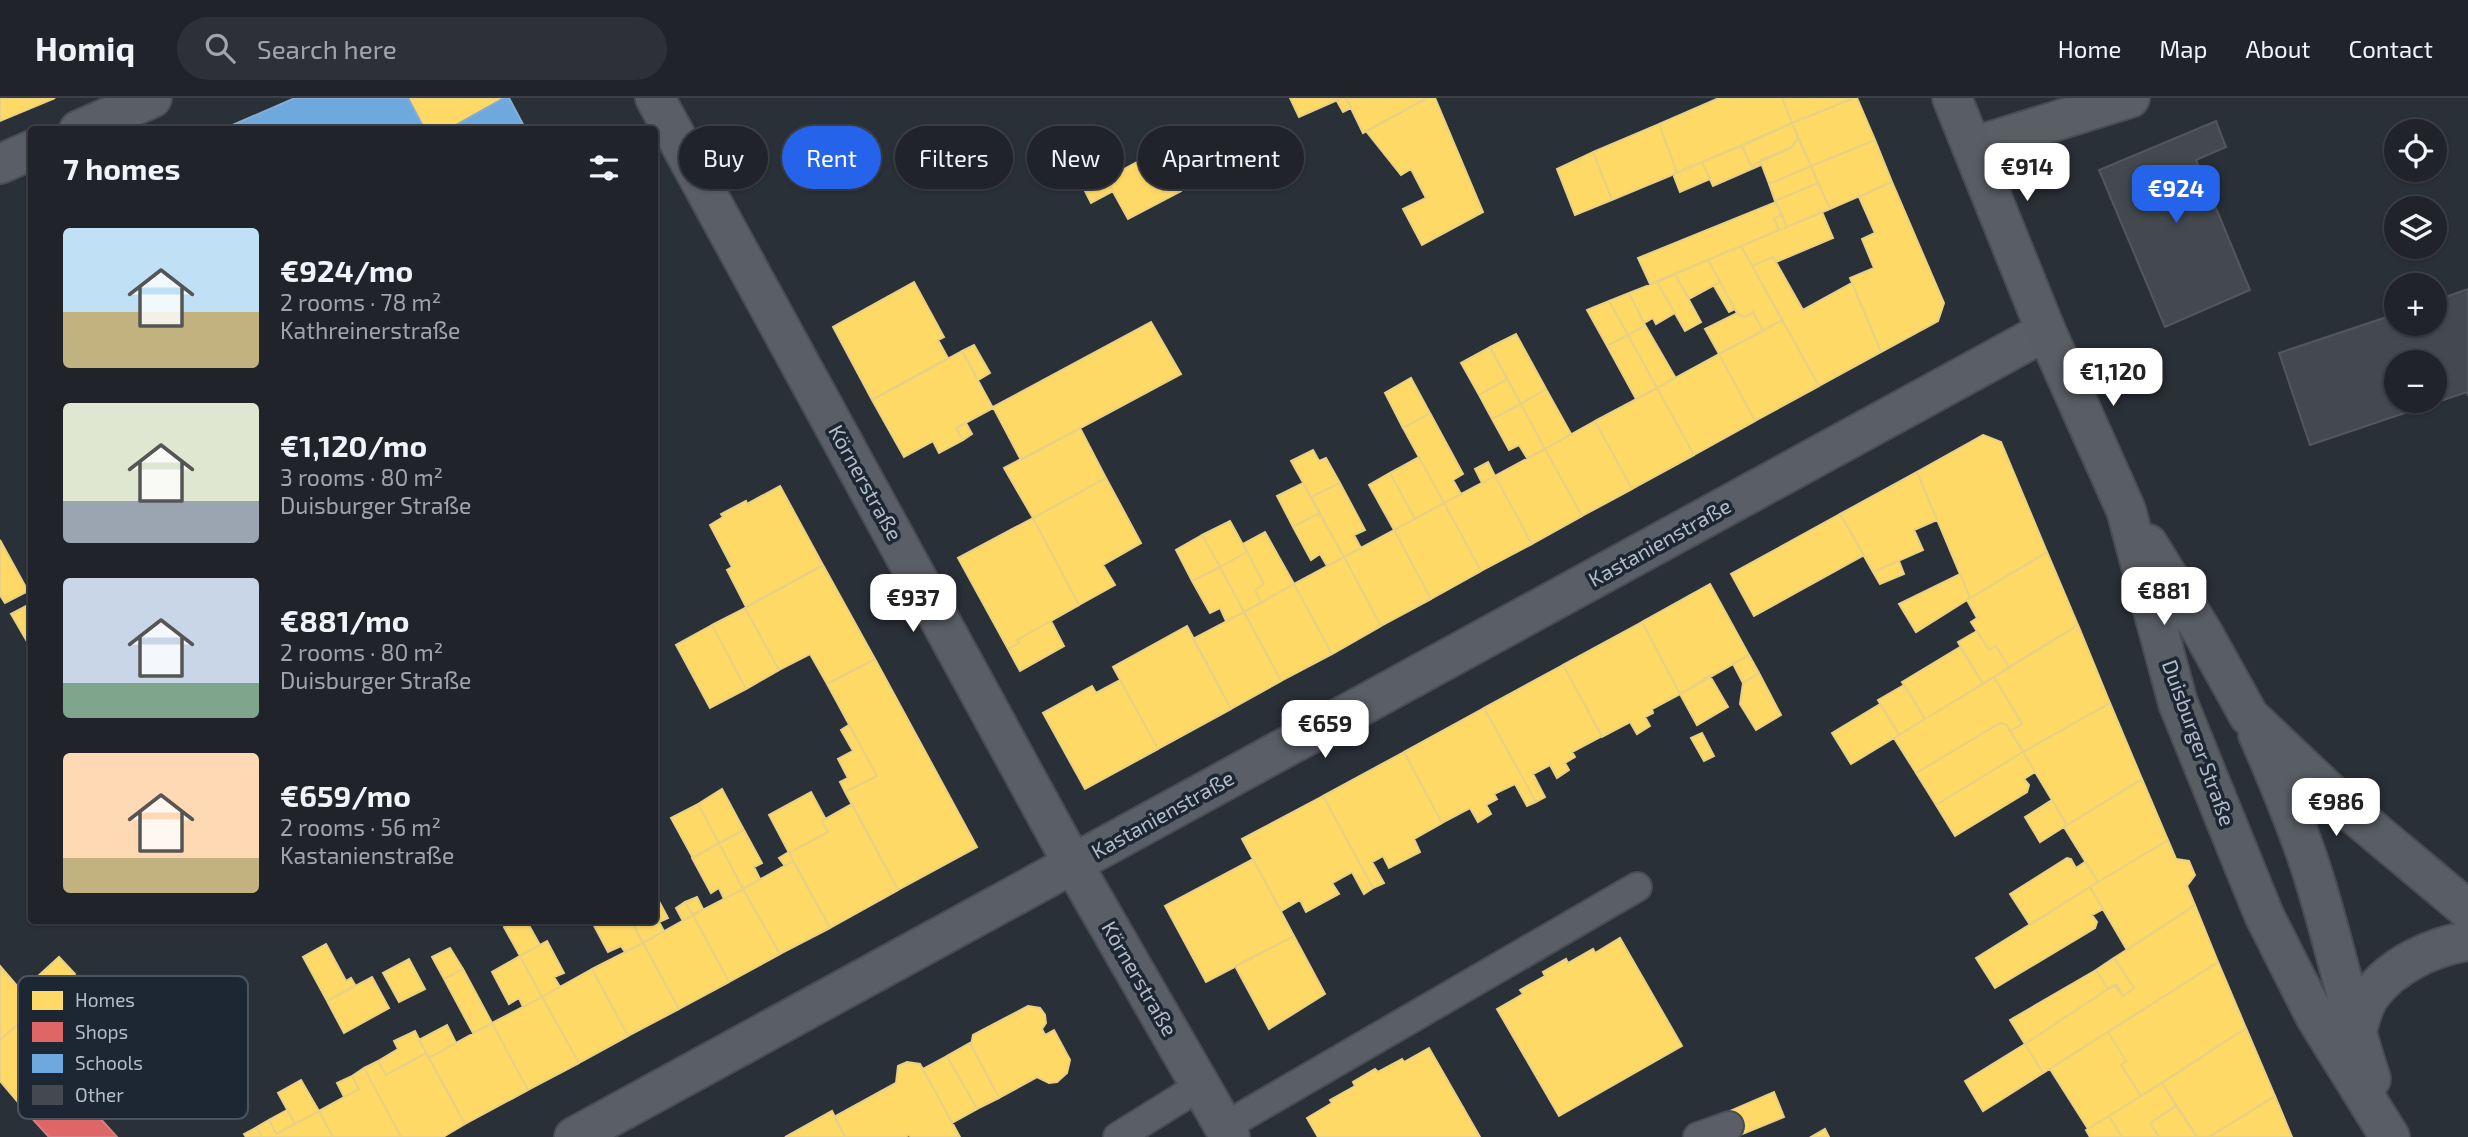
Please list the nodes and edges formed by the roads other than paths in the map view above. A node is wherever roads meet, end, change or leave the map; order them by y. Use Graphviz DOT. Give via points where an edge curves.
graph roads {
  1 [pos="152,98"];
  2 [pos="655,98"];
  3 [pos="1952,98"];
  4 [pos="2130,98"];
  5 [pos="88,126"];
  6 [pos="1972,147"];
  7 [pos="28,152"];
  8 [pos="0,164"];
  9 [pos="2046,331"];
  10 [pos="2126,509"];
  11 [pos="2249,716"];
  12 [pos="1073,864"];
  13 [pos="1637,887"];
  14 [pos="2468,910"];
  15 [pos="2468,941"];
  16 [pos="2356,1032"];
  17 [pos="1200,1086"];
  18 [pos="1728,1126"];
  19 [pos="1227,1132"];
  20 [pos="574,1137"];
  21 [pos="1118,1137"];
  22 [pos="1698,1137"];
  23 [pos="2391,1137"];
  1 -- 5 [label="street"];
  2 -- 12 [label="street, Körnerstraße"];
  3 -- 6 [label="main road, Duisburger Straße"];
  4 -- 6 [label="street"];
  6 -- 9 [label="main road, Duisburger Straße"];
  7 -- 8 [label="street"];
  9 -- 10 [label="main road, Duisburger Straße"];
  9 -- 12 [label="street, Kastanienstraße"];
  10 -- 11 [label="main road"];
  10 -- 23 [label="main road, Duisburger Straße" via="2178,703 2264,915 2316,1018"];
  11 -- 14 [label="main road" via="2344,806"];
  11 -- 16 [label="main road, Duisburger Straße" via="2290,806 2315,879"];
  12 -- 17 [label="street, Körnerstraße"];
  12 -- 20 [label="street, Kastanienstraße"];
  13 -- 19 [label="lane"];
  15 -- 16 [label="main road" via="2418,956 2391,974 2369,997"];
  16 -- 23 [label="main road, Duisburger Straße"];
  17 -- 19 [label="street, Körnerstraße"];
  17 -- 21 [label="lane"];
  18 -- 22 [label="lane"];
}
